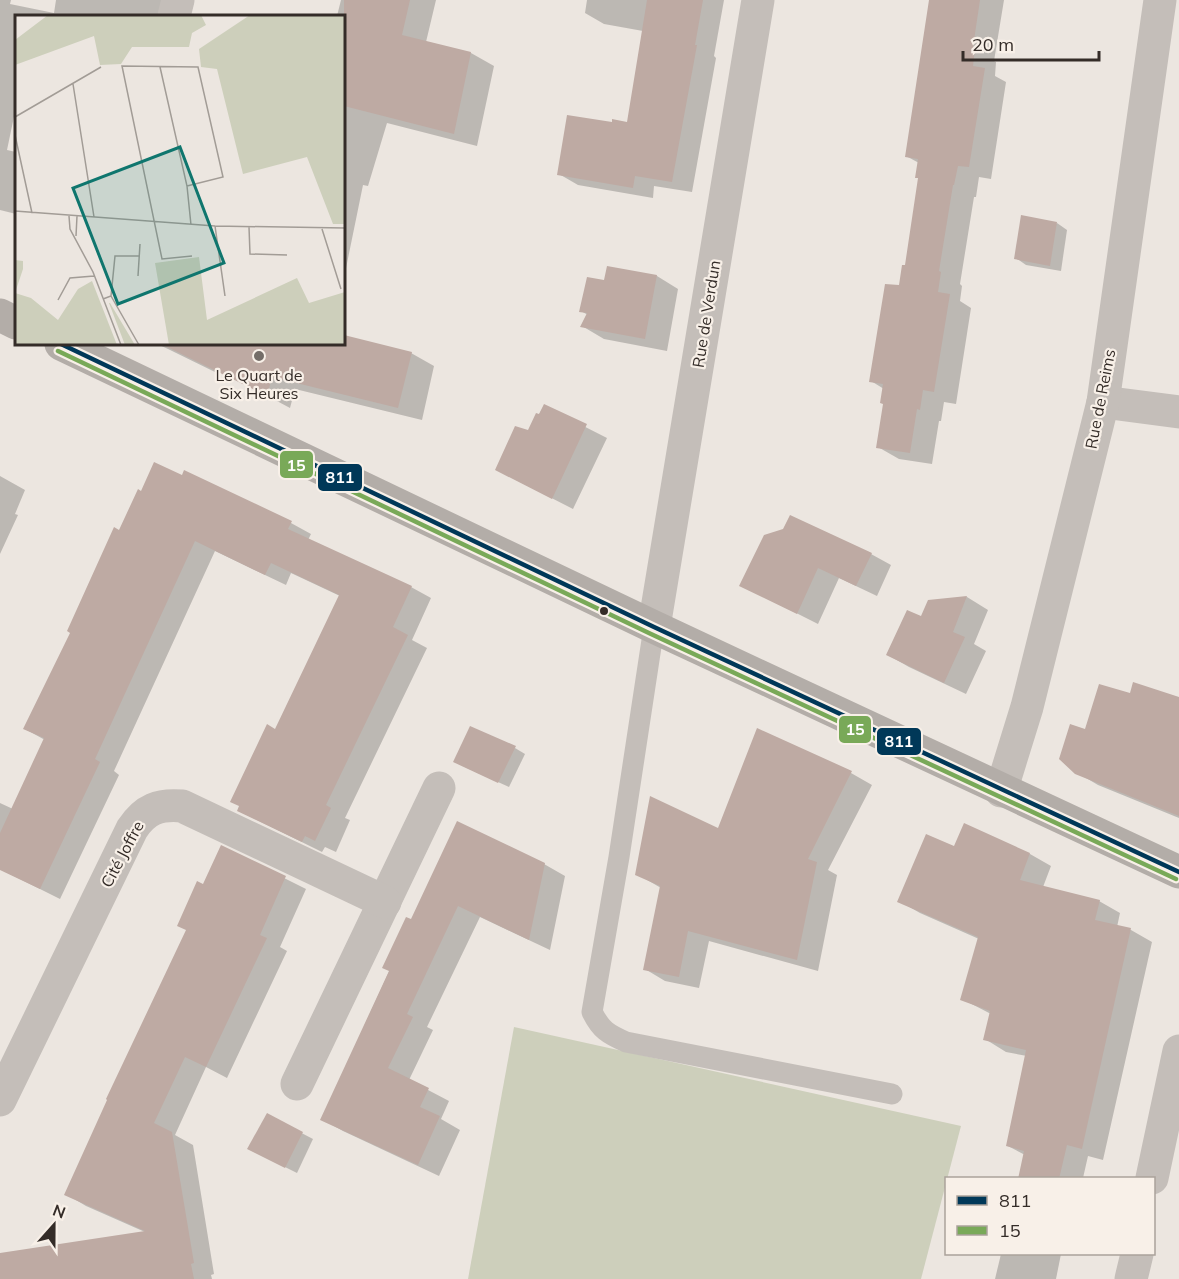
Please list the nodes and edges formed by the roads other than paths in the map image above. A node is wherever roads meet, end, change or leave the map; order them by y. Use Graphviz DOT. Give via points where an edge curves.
graph roads {
  1 [pos="178,0"];
  2 [pos="758,0"];
  3 [pos="1160,0"];
  4 [pos="174,15"];
  5 [pos="0,315"];
  6 [pos="15,322"];
  7 [pos="66,345"];
  8 [pos="94,351"];
  9 [pos="1103,402"];
  10 [pos="1179,412"];
  11 [pos="654,627"];
  12 [pos="439,788"];
  13 [pos="1001,791"];
  14 [pos="1179,872"];
  15 [pos="385,902"];
  16 [pos="1179,1050"];
  17 [pos="297,1084"];
  18 [pos="892,1094"];
  19 [pos="0,1100"];
  20 [pos="1152,1177"];
  21 [pos="1137,1255"];
  22 [pos="1131,1279"];
  1 -- 4 [label="street"];
  2 -- 11 [label="street, Rue de Verdun"];
  3 -- 9 [label="street, Rue de Reims"];
  5 -- 6 [label="main road"];
  7 -- 8 [label="main road"];
  8 -- 11 [label="main road"];
  9 -- 10 [label="street"];
  9 -- 13 [label="street, Rue de Reims" via="1027,707"];
  11 -- 13 [label="main road"];
  11 -- 18 [label="lane" via="592,1012 599,1026 626,1042"];
  12 -- 15 [label="street"];
  13 -- 14 [label="main road"];
  15 -- 17 [label="street"];
  15 -- 19 [label="street, Cité Joffre" via="183,806 153,809 140,817 132,829"];
  16 -- 20 [label="street"];
  21 -- 22 [label="street"];
}
